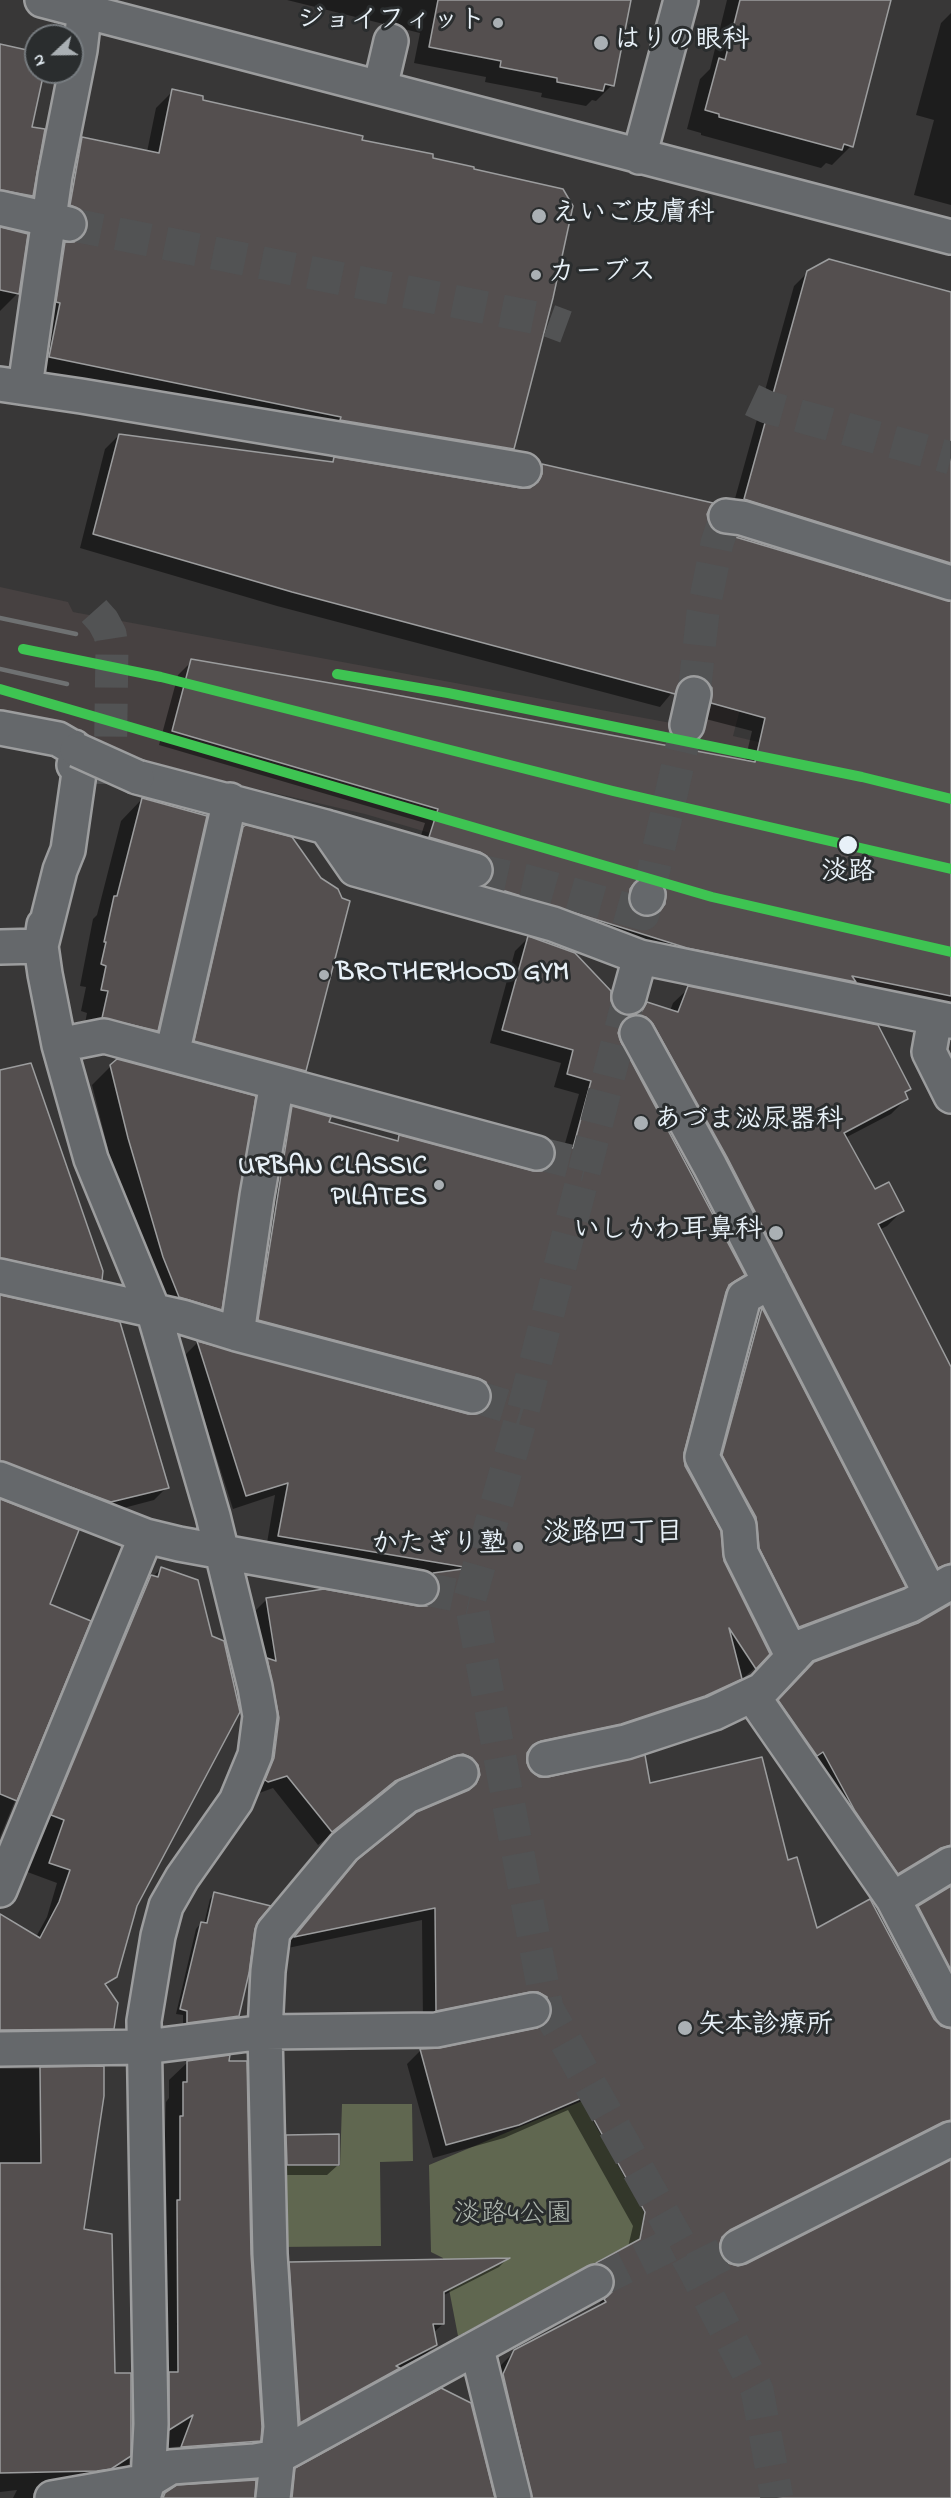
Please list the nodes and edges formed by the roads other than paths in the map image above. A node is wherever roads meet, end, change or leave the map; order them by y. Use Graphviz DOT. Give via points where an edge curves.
graph roads {
  1 [pos="42,0"];
  2 [pos="681,0"];
  3 [pos="85,6"];
  4 [pos="391,41"];
  5 [pos="380,88"];
  6 [pos="639,157"];
  7 [pos="0,208"];
  8 [pos="59,222"];
  9 [pos="951,237"];
  10 [pos="12,386"];
  11 [pos="524,470"];
  12 [pos="726,516"];
  13 [pos="951,583"];
  14 [pos="694,694"];
  15 [pos="687,725"];
  16 [pos="0,728"];
  17 [pos="76,752"];
  18 [pos="230,800"];
  19 [pos="326,826"];
  20 [pos="474,870"];
  21 [pos="40,946"];
  22 [pos="0,947"];
  23 [pos="640,957"];
  24 [pos="629,996"];
  25 [pos="943,1020"];
  26 [pos="637,1033"];
  27 [pos="58,1045"];
  28 [pos="172,1054"];
  29 [pos="277,1083"];
  30 [pos="951,1095"];
  31 [pos="537,1153"];
  32 [pos="0,1276"];
  33 [pos="770,1282"];
  34 [pos="153,1310"];
  35 [pos="237,1334"];
  36 [pos="473,1396"];
  37 [pos="0,1479"];
  38 [pos="146,1536"];
  39 [pos="221,1552"];
  40 [pos="421,1588"];
  41 [pos="941,1588"];
  42 [pos="793,1657"];
  43 [pos="752,1695"];
  44 [pos="545,1759"];
  45 [pos="461,1773"];
  46 [pos="951,1864"];
  47 [pos="0,1890"];
  48 [pos="893,1899"];
  49 [pos="533,2010"];
  50 [pos="951,2010"];
  51 [pos="266,2032"];
  52 [pos="145,2047"];
  53 [pos="0,2049"];
  54 [pos="951,2139"];
  55 [pos="738,2247"];
  56 [pos="596,2282"];
  57 [pos="477,2349"];
  58 [pos="277,2457"];
  59 [pos="146,2489"];
  60 [pos="52,2498"];
  61 [pos="273,2498"];
  62 [pos="514,2498"];
  1 -- 3 [label="street"];
  2 -- 6 [label="street"];
  3 -- 5 [label="street"];
  3 -- 8 [label="street"];
  4 -- 5 [label="street"];
  5 -- 6 [label="street"];
  6 -- 9 [label="street"];
  7 -- 8 [label="street"];
  8 -- 10 [label="street"];
  10 -- 11 [label="street"];
  12 -- 13 [label="street"];
  14 -- 15 [label="street"];
  16 -- 17 [label="street" via="58,739"];
  17 -- 18 [label="street, bridge" via="137,777"];
  17 -- 21 [label="street" via="79,773 68,850"];
  18 -- 19 [label="street"];
  18 -- 28 [label="street"];
  19 -- 20 [label="street"];
  19 -- 23 [label="street" via="355,869 553,924"];
  21 -- 22 [label="street"];
  21 -- 27 [label="street"];
  23 -- 24 [label="street"];
  23 -- 25 [label="street"];
  25 -- 30 [label="street" via="929,1052"];
  26 -- 33 [label="street"];
  27 -- 28 [label="street" via="104,1036"];
  27 -- 34 [label="street" via="91,1159"];
  28 -- 29 [label="street"];
  29 -- 31 [label="street"];
  29 -- 35 [label="street"];
  32 -- 34 [label="street"];
  33 -- 41 [label="street"];
  33 -- 42 [label="street" via="744,1298 702,1457 739,1526 741,1553"];
  34 -- 35 [label="street"];
  34 -- 39 [label="street"];
  35 -- 36 [label="street"];
  37 -- 38 [label="street"];
  38 -- 39 [label="street"];
  38 -- 47 [label="street"];
  39 -- 40 [label="street"];
  39 -- 52 [label="street" via="260,1716 255,1755 236,1801 166,1906 144,2021"];
  41 -- 42 [label="street" via="911,1605 803,1646"];
  42 -- 43 [label="street" via="762,1690"];
  43 -- 44 [label="street" via="714,1713 626,1742"];
  43 -- 48 [label="street"];
  45 -- 51 [label="street" via="407,1796 344,1847 273,1932"];
  46 -- 48 [label="street"];
  48 -- 50 [label="street"];
  49 -- 51 [label="street" via="436,2030"];
  51 -- 52 [label="street"];
  51 -- 58 [label="street" via="270,2254 281,2427"];
  52 -- 53 [label="street"];
  52 -- 59 [label="street" via="151,2424"];
  54 -- 55 [label="street"];
  56 -- 57 [label="street"];
  57 -- 58 [label="street"];
  57 -- 62 [label="street"];
  58 -- 59 [label="street" via="171,2467"];
  58 -- 61 [label="street"];
  59 -- 60 [label="street"];
}
